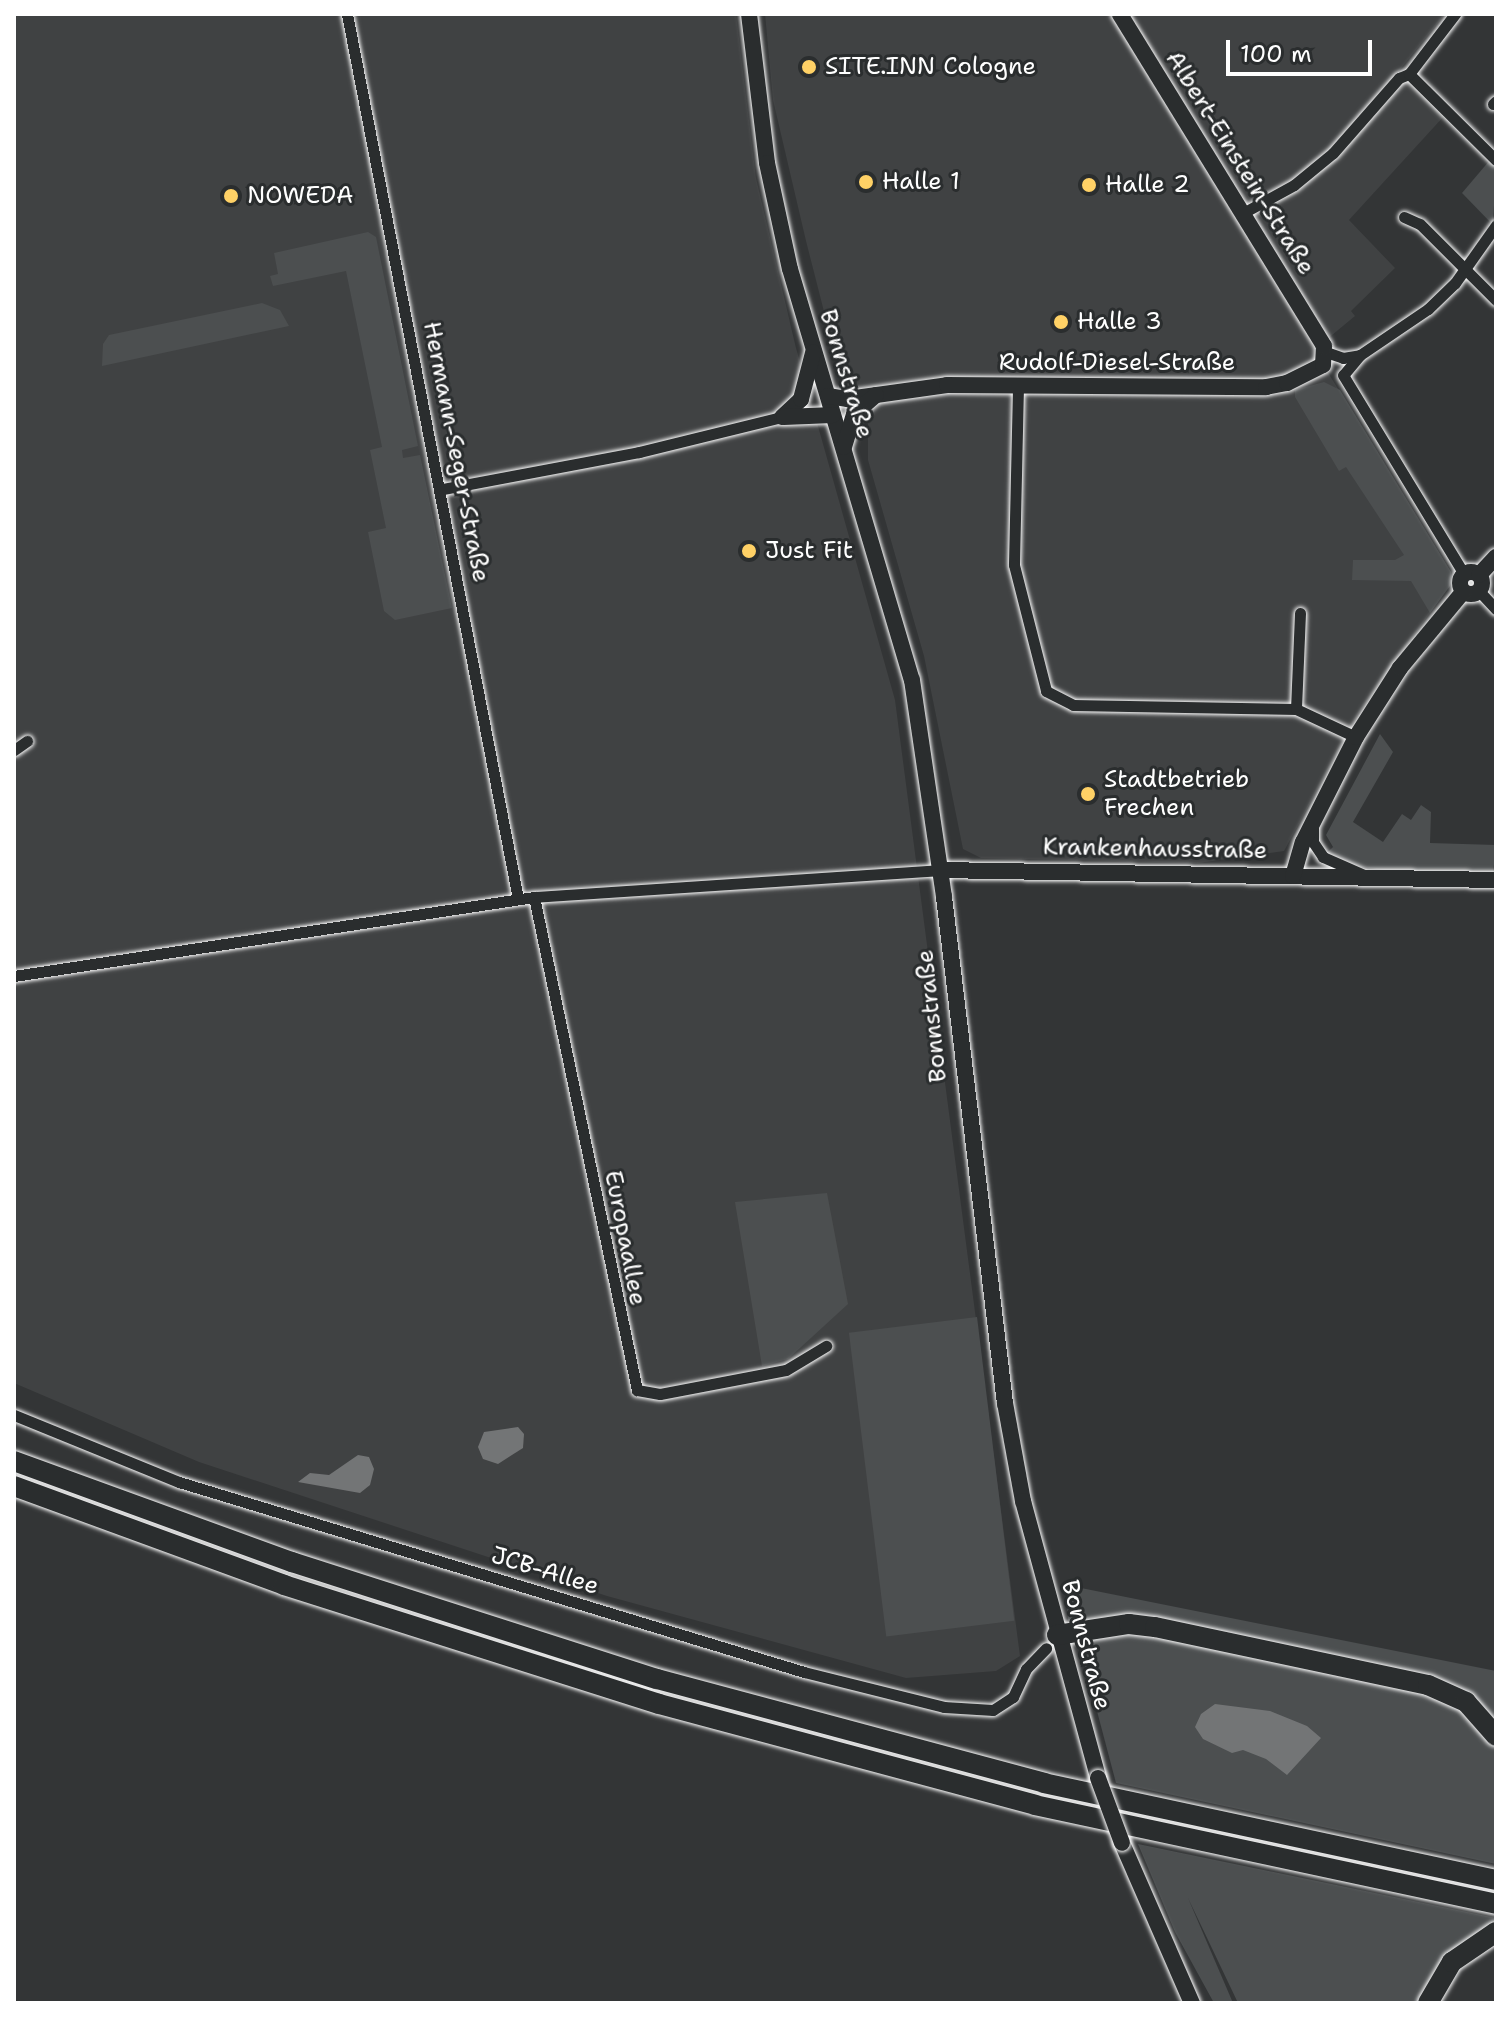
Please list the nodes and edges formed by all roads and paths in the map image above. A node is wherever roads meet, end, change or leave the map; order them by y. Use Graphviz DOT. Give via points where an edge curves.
graph roads {
  1 [pos="347,14"];
  2 [pos="749,14"];
  3 [pos="1120,14"];
  4 [pos="1455,14"];
  5 [pos="1409,74"];
  6 [pos="1496,160"];
  7 [pos="1243,213"];
  8 [pos="1404,217"];
  9 [pos="1496,225"];
  10 [pos="1464,268"];
  11 [pos="1496,300"];
  12 [pos="1323,345"];
  13 [pos="814,351"];
  14 [pos="1360,355"];
  15 [pos="1018,387"];
  16 [pos="878,394"];
  17 [pos="828,396"];
  18 [pos="833,415"];
  19 [pos="782,417"];
  20 [pos="844,450"];
  21 [pos="443,489"];
  22 [pos="1496,557"];
  23 [pos="1471,583"];
  24 [pos="1496,609"];
  25 [pos="1300,613"];
  26 [pos="1296,709"];
  27 [pos="1356,737"];
  28 [pos="27,741"];
  29 [pos="14,750"];
  30 [pos="1314,818"];
  31 [pos="940,870"];
  32 [pos="1293,876"];
  33 [pos="1368,877"];
  34 [pos="1496,880"];
  35 [pos="534,897"];
  36 [pos="518,899"];
  37 [pos="14,976"];
  38 [pos="826,1346"];
  39 [pos="14,1415"];
  40 [pos="14,1461"];
  41 [pos="14,1486"];
  42 [pos="1052,1642"];
  43 [pos="1496,1736"];
  44 [pos="1496,1880"];
  45 [pos="1496,1904"];
  46 [pos="1496,1932"];
  47 [pos="1192,2003"];
  48 [pos="1428,2003"];
  1 -- 21 [label="street, Hermann-Seger-Straße"];
  2 -- 13 [label="main road, Bonnstraße" via="767,163"];
  3 -- 7 [label="main road, Albert-Einstein-Straße"];
  4 -- 5 [label="street"];
  5 -- 6 [label="street"];
  5 -- 7 [label="street" via="1399,78 1333,153 1294,185"];
  7 -- 12 [label="main road, Albert-Einstein-Straße"];
  8 -- 10 [label="street" via="1420,224"];
  9 -- 10 [label="street"];
  10 -- 11 [label="street"];
  10 -- 14 [label="street" via="1428,309"];
  12 -- 14 [label="street" via="1339,358"];
  12 -- 15 [label="main road, Rudolf-Diesel-Straße" via="1317,370 1274,386"];
  13 -- 17 [label="main road, Bonnstraße"];
  13 -- 19 [label="main road" via="801,399"];
  14 -- 23 [label="street" via="1343,375"];
  15 -- 16 [label="main road, Rudolf-Diesel-Straße" via="947,385"];
  15 -- 26 [label="street" via="1014,565 1046,691 1073,705"];
  16 -- 17 [label="main road, Rudolf-Diesel-Straße" via="842,400"];
  16 -- 20 [label="main road" via="854,414"];
  17 -- 18 [label="main road, Bonnstraße"];
  18 -- 19 [label="main road"];
  18 -- 20 [label="main road, Bonnstraße"];
  19 -- 21 [label="street" via="639,452"];
  20 -- 31 [label="main road, Bonnstraße" via="912,680"];
  21 -- 36 [label="street, Hermann-Seger-Straße"];
  22 -- 23 [label="main road"];
  23 -- 24 [label="street"];
  23 -- 27 [label="main road" via="1400,668"];
  25 -- 26 [label="street"];
  26 -- 27 [label="street"];
  27 -- 30 [label="main road"];
  28 -- 29 [label="street"];
  30 -- 32 [label="main road"];
  30 -- 33 [label="street, Krankenhausstraße" via="1312,837 1319,853"];
  31 -- 32 [label="main road, Krankenhausstraße"];
  31 -- 35 [label="street"];
  31 -- 42 [label="main road, Bonnstraße" via="1003,1389"];
  32 -- 33 [label="main road, Krankenhausstraße"];
  33 -- 34 [label="main road, Krankenhausstraße"];
  35 -- 36 [label="street"];
  35 -- 38 [label="street, Europaallee" via="637,1390 660,1394 786,1370"];
  36 -- 37 [label="street"];
  39 -- 42 [label="street, JCB-Allee" via="179,1482 804,1672 944,1707 993,1710 1013,1697 1026,1669"];
  40 -- 44 [label="highway" via="292,1562 657,1679 1044,1783"];
  41 -- 45 [label="highway" via="284,1585 659,1704 1035,1805"];
  42 -- 43 [label="highway" via="1129,1624 1155,1627 1428,1685 1466,1702"];
  42 -- 47 [label="main road, Bonnstraße, bridge" via="1122,1843"];
  46 -- 48 [label="highway" via="1452,1962"];
}
